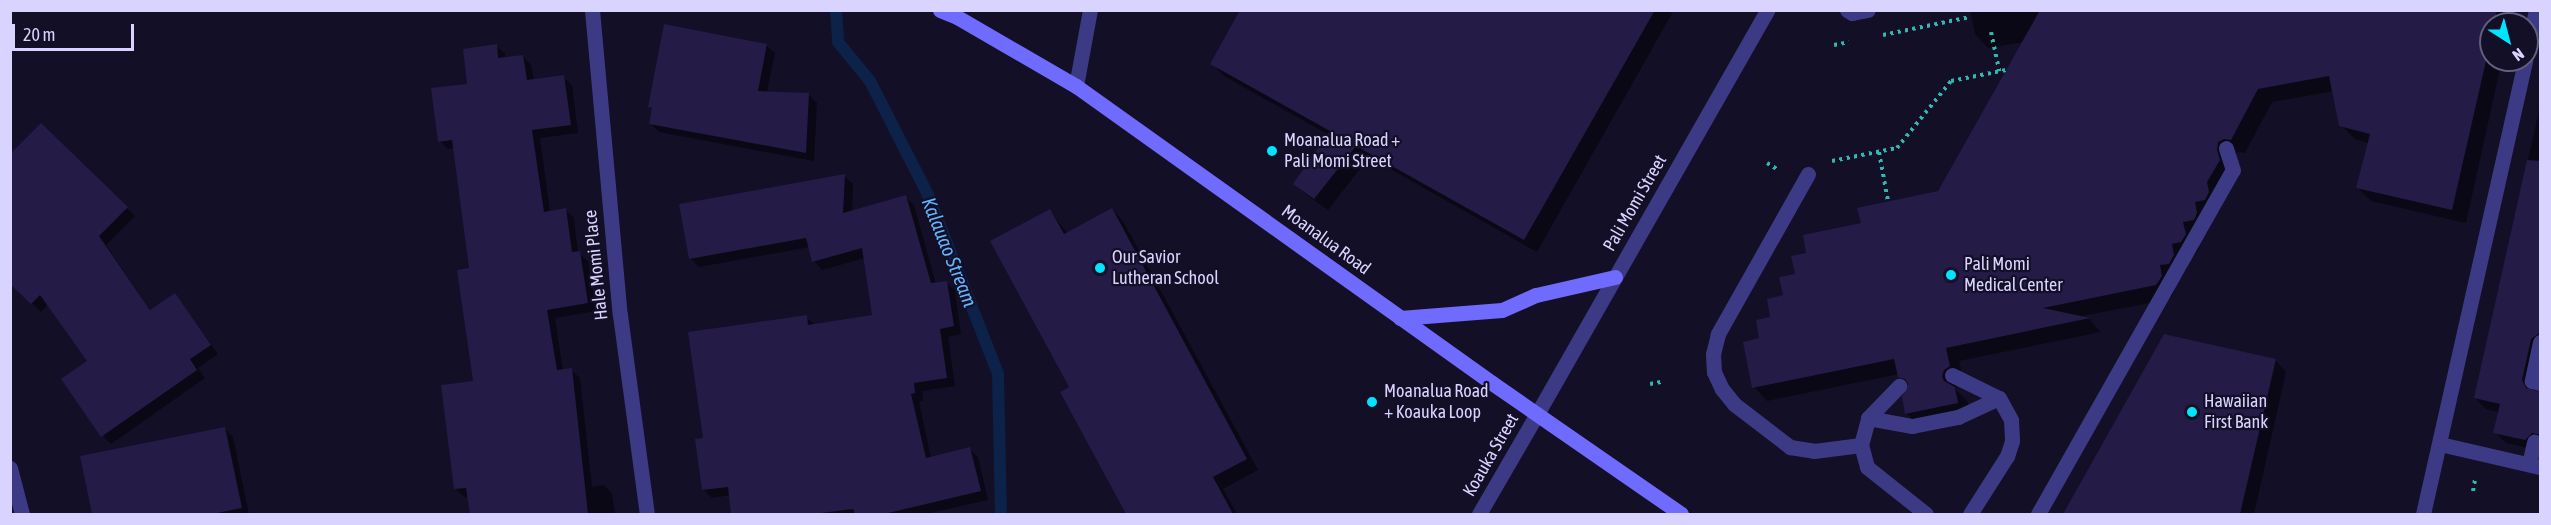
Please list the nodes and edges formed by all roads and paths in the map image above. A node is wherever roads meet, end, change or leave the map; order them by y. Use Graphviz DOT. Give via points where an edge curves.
graph roads {
  1 [pos="592,10"];
  2 [pos="940,10"];
  3 [pos="1090,10"];
  4 [pos="1767,10"];
  5 [pos="1847,10"];
  6 [pos="1868,10"];
  7 [pos="1970,17"];
  8 [pos="1991,32"];
  9 [pos="1880,36"];
  10 [pos="1857,41"];
  11 [pos="1834,45"];
  12 [pos="2007,70"];
  13 [pos="2000,71"];
  14 [pos="2522,72"];
  15 [pos="1076,87"];
  16 [pos="2226,148"];
  17 [pos="1879,152"];
  18 [pos="1824,162"];
  19 [pos="1767,163"];
  20 [pos="1780,170"];
  21 [pos="1808,174"];
  22 [pos="1888,201"];
  23 [pos="1615,277"];
  24 [pos="1400,318"];
  25 [pos="2541,342"];
  26 [pos="1952,375"];
  27 [pos="1661,382"];
  28 [pos="2541,383"];
  29 [pos="1650,384"];
  30 [pos="1899,386"];
  31 [pos="1999,398"];
  32 [pos="1537,414"];
  33 [pos="1868,418"];
  34 [pos="2534,442"];
  35 [pos="2440,444"];
  36 [pos="1861,445"];
  37 [pos="2535,466"];
  38 [pos="10,468"];
  39 [pos="1921,513"];
  40 [pos="22,514"];
  41 [pos="647,514"];
  42 [pos="1479,514"];
  43 [pos="1682,514"];
  44 [pos="1970,514"];
  45 [pos="2038,514"];
  46 [pos="2423,514"];
  1 -- 41 [label="street, Hale Momi Place" via="620,315"];
  2 -- 15 [label="main road, Moanalua Road"];
  3 -- 15 [label="street"];
  4 -- 23 [label="street, Pali Momi Street"];
  5 -- 6 [label="street"];
  7 -- 9 [label="path"];
  8 -- 13 [label="path"];
  10 -- 11 [label="path"];
  12 -- 13 [label="path"];
  13 -- 17 [label="path" via="1951,81 1897,148"];
  14 -- 35 [label="street"];
  15 -- 24 [label="main road, Moanalua Road"];
  16 -- 45 [label="street" via="2232,170"];
  17 -- 18 [label="path"];
  17 -- 22 [label="path"];
  19 -- 20 [label="path"];
  21 -- 36 [label="street" via="1718,334 1714,372 1734,404 1790,447 1814,451"];
  23 -- 24 [label="main road" via="1536,295 1502,310"];
  23 -- 32 [label="street, Pali Momi Street"];
  24 -- 32 [label="main road, Moanalua Road"];
  25 -- 28 [label="street" via="2532,381"];
  26 -- 31 [label="street"];
  27 -- 29 [label="path"];
  30 -- 33 [label="street"];
  31 -- 33 [label="street" via="1958,417 1912,426"];
  31 -- 44 [label="street" via="2011,420 2012,441 2007,456"];
  32 -- 42 [label="street, Koauka Street"];
  32 -- 43 [label="main road, Moanalua Road"];
  33 -- 36 [label="street"];
  34 -- 37 [label="street"];
  35 -- 37 [label="street"];
  35 -- 46 [label="street"];
  36 -- 39 [label="street" via="1867,467"];
  38 -- 40 [label="street"];
}
